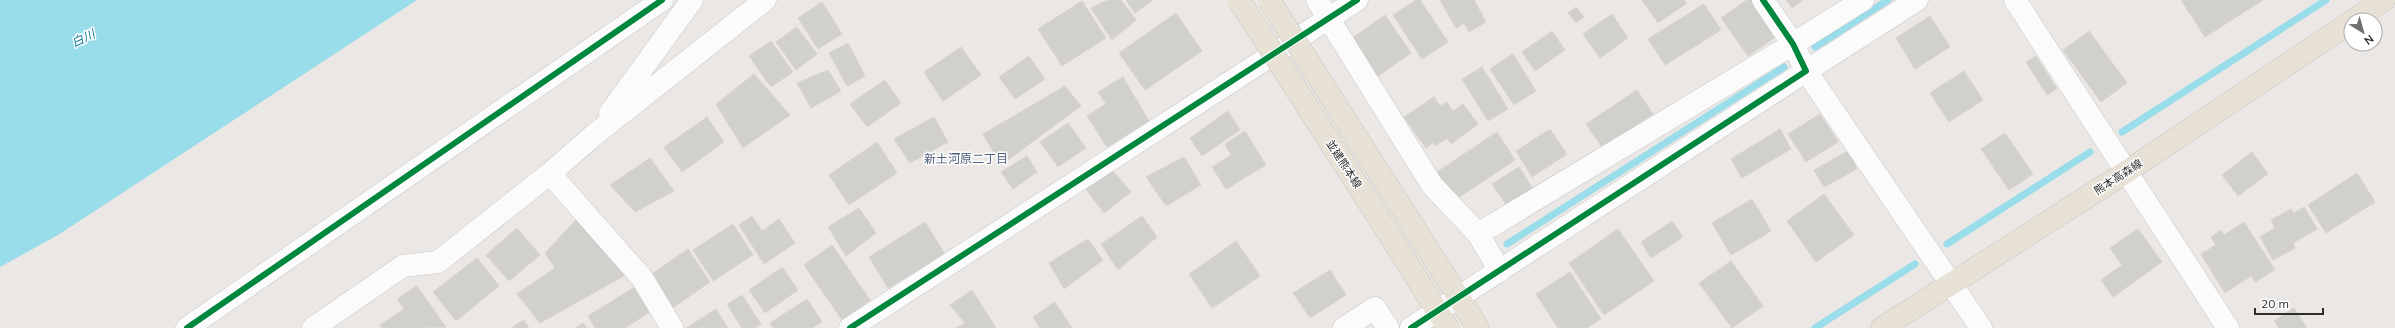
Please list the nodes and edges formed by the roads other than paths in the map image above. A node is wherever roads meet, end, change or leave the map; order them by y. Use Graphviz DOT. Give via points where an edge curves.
graph roads {
  1 [pos="662,0"];
  2 [pos="692,0"];
  3 [pos="765,0"];
  4 [pos="1239,0"];
  5 [pos="1269,0"];
  6 [pos="1317,0"];
  7 [pos="1357,0"];
  8 [pos="1763,0"];
  9 [pos="1862,0"];
  10 [pos="1917,0"];
  11 [pos="2015,0"];
  12 [pos="2384,0"];
  13 [pos="2366,12"];
  14 [pos="1328,18"];
  15 [pos="2343,27"];
  16 [pos="1793,44"];
  17 [pos="1806,71"];
  18 [pos="594,135"];
  19 [pos="2126,172"];
  20 [pos="548,175"];
  21 [pos="1478,234"];
  22 [pos="1500,270"];
  23 [pos="1951,284"];
  24 [pos="1458,297"];
  25 [pos="1442,320"];
  26 [pos="187,328"];
  27 [pos="313,328"];
  28 [pos="672,328"];
  29 [pos="850,328"];
  30 [pos="1344,328"];
  31 [pos="1388,328"];
  32 [pos="1411,328"];
  33 [pos="1478,328"];
  34 [pos="1882,328"];
  35 [pos="1981,328"];
  36 [pos="2228,328"];
  1 -- 26 [label="street"];
  2 -- 18 [label="street"];
  3 -- 18 [label="street"];
  4 -- 25 [label="main road, 並建熊本線, bridge"];
  5 -- 24 [label="main road, bridge"];
  6 -- 14 [label="street"];
  7 -- 14 [label="street"];
  8 -- 16 [label="street"];
  9 -- 16 [label="street"];
  10 -- 17 [label="street"];
  11 -- 19 [label="street"];
  12 -- 13 [label="main road"];
  14 -- 21 [label="street" via="1432,185"];
  14 -- 29 [label="street"];
  15 -- 19 [label="main road, 熊本高森線"];
  16 -- 17 [label="street"];
  16 -- 21 [label="street"];
  17 -- 22 [label="street"];
  17 -- 23 [label="street"];
  18 -- 20 [label="street"];
  19 -- 23 [label="main road, 熊本高森線"];
  19 -- 36 [label="street"];
  20 -- 27 [label="street" via="438,262 403,266"];
  20 -- 28 [label="street" via="553,177 642,278"];
  21 -- 22 [label="street"];
  22 -- 24 [label="street"];
  23 -- 34 [label="main road, 熊本高森線"];
  23 -- 35 [label="street"];
  24 -- 25 [label="street"];
  24 -- 33 [label="main road"];
  25 -- 32 [label="street"];
  30 -- 31 [label="street" via="1375,308"];
}
